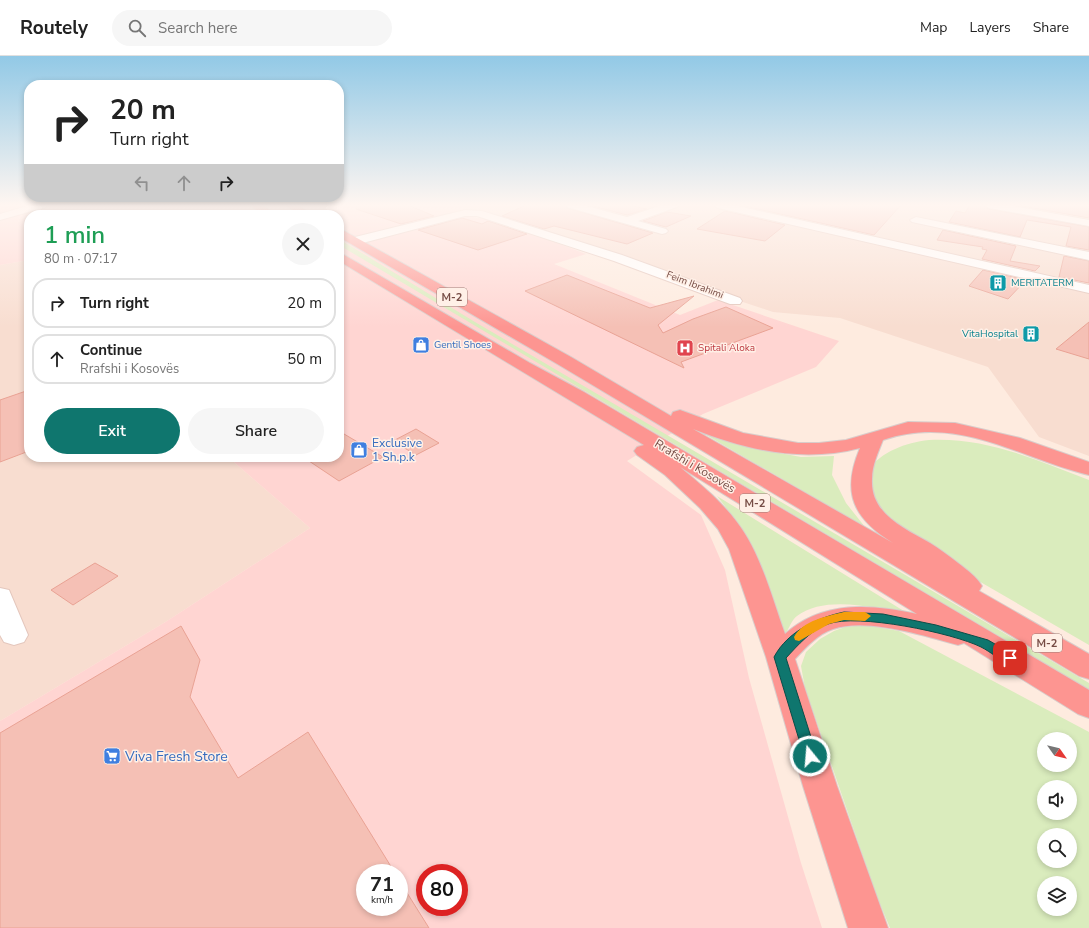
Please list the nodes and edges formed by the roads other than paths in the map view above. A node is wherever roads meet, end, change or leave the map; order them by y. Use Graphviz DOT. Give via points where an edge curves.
graph roads {
  1 [pos="363,246"];
  2 [pos="580,246"];
  3 [pos="898,246"];
  4 [pos="1039,246"];
  5 [pos="1089,256"];
  6 [pos="344,259"];
  7 [pos="1089,289"];
  8 [pos="736,301"];
  9 [pos="565,361"];
  10 [pos="524,366"];
  11 [pos="874,437"];
  12 [pos="1089,469"];
  13 [pos="0,597"];
  14 [pos="1004,619"];
  15 [pos="14,635"];
  16 [pos="984,643"];
  17 [pos="780,657"];
  18 [pos="1089,668"];
  19 [pos="1089,705"];
  20 [pos="868,928"];
  1 -- 9 [label="highway, Rrafshi i Kosovës / M-2"];
  2 -- 8 [label="street, Feim Ibrahimi"];
  3 -- 7 [label="street"];
  4 -- 5 [label="street"];
  6 -- 10 [label="highway, Rrafshi i Kosovës / M-2"];
  9 -- 11 [label="highway" via="614,380 698,425 739,438 791,448 814,448 838,447"];
  9 -- 14 [label="highway, Rrafshi i Kosovës / M-2"];
  10 -- 16 [label="highway, Rrafshi i Kosovës / M-2" via="578,396"];
  10 -- 17 [label="highway" via="559,396 672,471 728,526 741,549"];
  11 -- 12 [label="highway" via="900,429 918,427 956,428 1008,441"];
  11 -- 14 [label="highway" via="860,483 861,493 879,522 955,574"];
  13 -- 15 [label="street"];
  14 -- 18 [label="highway, M-2"];
  16 -- 17 [label="highway" via="936,629 883,618 844,616 826,620 812,627 796,639"];
  16 -- 19 [label="highway, Rrafshi i Kosovës / M-2"];
  17 -- 20 [label="highway"];
}
